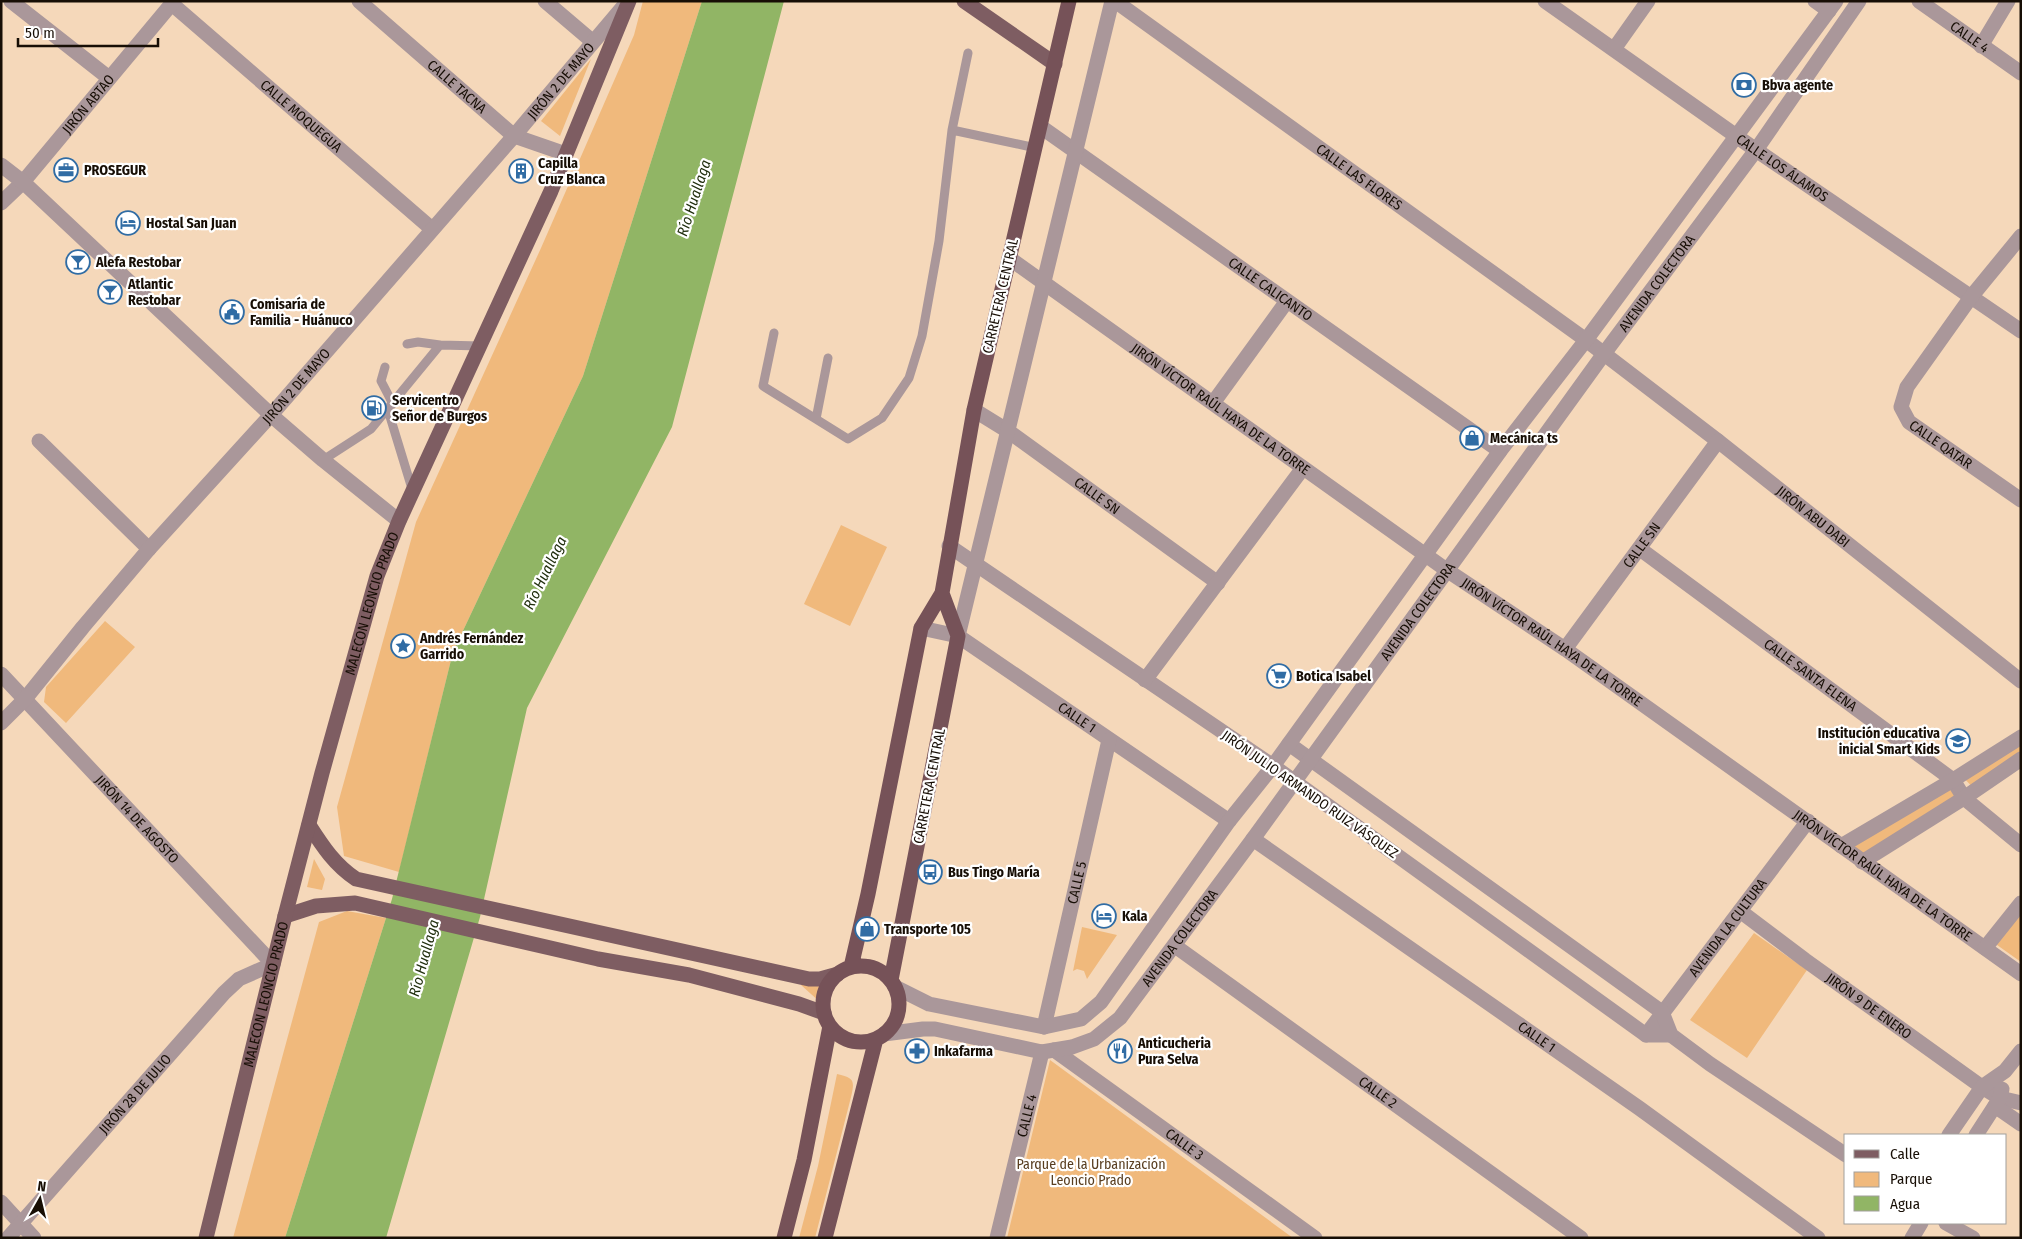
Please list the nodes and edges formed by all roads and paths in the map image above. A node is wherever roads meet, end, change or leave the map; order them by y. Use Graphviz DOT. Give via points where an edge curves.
graph roads {
  1 [pos="12,1"];
  2 [pos="359,1"];
  3 [pos="545,1"];
  4 [pos="628,1"];
  5 [pos="964,1"];
  6 [pos="1069,1"];
  7 [pos="1114,1"];
  8 [pos="1545,1"];
  9 [pos="1648,1"];
  10 [pos="1815,1"];
  11 [pos="1859,1"];
  12 [pos="1919,1"];
  13 [pos="2008,1"];
  14 [pos="173,2"];
  15 [pos="1833,6"];
  16 [pos="592,41"];
  17 [pos="1982,46"];
  18 [pos="1614,49"];
  19 [pos="968,53"];
  20 [pos="1055,64"];
  21 [pos="2021,73"];
  22 [pos="109,78"];
  23 [pos="1041,128"];
  24 [pos="952,130"];
  25 [pos="514,136"];
  26 [pos="1736,136"];
  27 [pos="1036,148"];
  28 [pos="1756,150"];
  29 [pos="1077,152"];
  30 [pos="566,154"];
  31 [pos="1,165"];
  32 [pos="23,182"];
  33 [pos="1,203"];
  34 [pos="432,229"];
  35 [pos="2021,236"];
  36 [pos="1009,258"];
  37 [pos="1044,283"];
  38 [pos="1971,297"];
  39 [pos="1287,301"];
  40 [pos="2021,331"];
  41 [pos="774,333"];
  42 [pos="1586,340"];
  43 [pos="407,344"];
  44 [pos="440,345"];
  45 [pos="481,346"];
  46 [pos="1603,355"];
  47 [pos="828,358"];
  48 [pos="385,367"];
  49 [pos="1213,403"];
  50 [pos="391,407"];
  51 [pos="974,410"];
  52 [pos="271,415"];
  53 [pos="816,419"];
  54 [pos="1008,431"];
  55 [pos="39,441"];
  56 [pos="1718,441"];
  57 [pos="1500,452"];
  58 [pos="323,460"];
  59 [pos="1303,468"];
  60 [pos="413,492"];
  61 [pos="2021,500"];
  62 [pos="400,521"];
  63 [pos="949,546"];
  64 [pos="1640,548"];
  65 [pos="150,549"];
  66 [pos="1425,555"];
  67 [pos="976,565"];
  68 [pos="1448,571"];
  69 [pos="1218,583"];
  70 [pos="942,593"];
  71 [pos="921,628"];
  72 [pos="958,636"];
  73 [pos="1565,649"];
  74 [pos="1,674"];
  75 [pos="1145,680"];
  76 [pos="2021,681"];
  77 [pos="25,698"];
  78 [pos="1,723"];
  79 [pos="2021,737"];
  80 [pos="1109,740"];
  81 [pos="1289,744"];
  82 [pos="2021,759"];
  83 [pos="1310,760"];
  84 [pos="1273,766"];
  85 [pos="1953,780"];
  86 [pos="1294,782"];
  87 [pos="1964,798"];
  88 [pos="1229,821"];
  89 [pos="1808,821"];
  90 [pos="309,825"];
  91 [pos="1253,839"];
  92 [pos="2021,845"];
  93 [pos="1841,846"];
  94 [pos="1862,862"];
  95 [pos="1502,897"];
  96 [pos="2021,903"];
  97 [pos="1740,912"];
  98 [pos="285,916"];
  99 [pos="1485,917"];
  100 [pos="1175,946"];
  101 [pos="1985,948"];
  102 [pos="273,964"];
  103 [pos="844,970"];
  104 [pos="2021,974"];
  105 [pos="893,984"];
  106 [pos="1662,1012"];
  107 [pos="827,1020"];
  108 [pos="1044,1027"];
  109 [pos="1646,1035"];
  110 [pos="1671,1035"];
  111 [pos="880,1037"];
  112 [pos="1048,1051"];
  113 [pos="2021,1051"];
  114 [pos="2005,1071"];
  115 [pos="1982,1087"];
  116 [pos="1997,1102"];
  117 [pos="2021,1103"];
  118 [pos="2021,1124"];
  119 [pos="1951,1134"];
  120 [pos="1977,1134"];
  121 [pos="1844,1154"];
  122 [pos="1,1202"];
  123 [pos="20,1224"];
  124 [pos="1920,1224"];
  125 [pos="1948,1224"];
  126 [pos="8,1238"];
  127 [pos="34,1238"];
  128 [pos="206,1238"];
  129 [pos="784,1238"];
  130 [pos="825,1238"];
  131 [pos="997,1238"];
  132 [pos="1315,1238"];
  133 [pos="1581,1238"];
  134 [pos="1818,1238"];
  135 [pos="1912,1238"];
  136 [pos="1972,1238"];
  1 -- 22 [label="street"];
  2 -- 25 [label="street, CALLE TACNA"];
  3 -- 16 [label="street"];
  4 -- 16 [label="street, JIRÓN 2 DE MAYO"];
  4 -- 30 [label="main road, MALECON LEONCIO PRADO"];
  5 -- 20 [label="main road"];
  6 -- 20 [label="highway, CARRETERA CENTRAL"];
  7 -- 29 [label="street"];
  7 -- 42 [label="street, CALLE LAS FLORES"];
  8 -- 18 [label="street, CALLE LOS ÁLAMOS"];
  9 -- 18 [label="street"];
  10 -- 15 [label="street"];
  11 -- 28 [label="street, AVENIDA COLECTORA"];
  12 -- 17 [label="street, CALLE 4"];
  13 -- 17 [label="street"];
  14 -- 22 [label="street, JIRÓN ABTAO"];
  14 -- 34 [label="street, CALLE MOQUEGUA"];
  15 -- 26 [label="street, AVENIDA COLECTORA"];
  16 -- 25 [label="street, JIRÓN 2 DE MAYO"];
  17 -- 21 [label="street, CALLE 4"];
  18 -- 26 [label="street, CALLE LOS ÁLAMOS"];
  19 -- 24 [label="lane"];
  20 -- 23 [label="highway, CARRETERA CENTRAL"];
  22 -- 32 [label="street, JIRÓN ABTAO"];
  23 -- 27 [label="highway, CARRETERA CENTRAL"];
  23 -- 29 [label="street, CALLE CALICANTO"];
  24 -- 27 [label="lane"];
  24 -- 53 [label="lane" via="922,336 909,378 882,418 848,440"];
  25 -- 30 [label="street, CALLE TACNA"];
  25 -- 34 [label="street, JIRÓN 2 DE MAYO"];
  26 -- 28 [label="street, CALLE LOS ÁLAMOS"];
  26 -- 42 [label="street, AVENIDA COLECTORA"];
  27 -- 36 [label="highway, CARRETERA CENTRAL"];
  28 -- 38 [label="street, CALLE LOS ÁLAMOS"];
  28 -- 46 [label="street, AVENIDA COLECTORA"];
  29 -- 37 [label="street"];
  29 -- 39 [label="street, CALLE CALICANTO"];
  30 -- 45 [label="main road, MALECON LEONCIO PRADO"];
  31 -- 32 [label="street"];
  32 -- 33 [label="street, JIRÓN ABTAO"];
  32 -- 52 [label="street"];
  34 -- 52 [label="street, JIRÓN 2 DE MAYO"];
  35 -- 38 [label="street, CALLE QATAR"];
  36 -- 37 [label="street, JIRÓN VÍCTOR RAÚL HAYA DE LA TORRE"];
  36 -- 51 [label="highway, CARRETERA CENTRAL"];
  37 -- 49 [label="street, JIRÓN VÍCTOR RAÚL HAYA DE LA TORRE"];
  37 -- 54 [label="street"];
  38 -- 40 [label="street, CALLE LOS ÁLAMOS"];
  38 -- 61 [label="street, CALLE QATAR" via="1907,387 1902,407 1909,422"];
  39 -- 49 [label="street"];
  39 -- 57 [label="street, CALLE CALICANTO"];
  41 -- 53 [label="lane" via="763,386"];
  42 -- 46 [label="street, CALLE LAS FLORES"];
  42 -- 57 [label="street, AVENIDA COLECTORA"];
  43 -- 44 [label="lane"];
  44 -- 45 [label="lane"];
  44 -- 50 [label="lane"];
  45 -- 60 [label="main road, MALECON LEONCIO PRADO"];
  46 -- 56 [label="street, JIRÓN ABU DABI"];
  46 -- 68 [label="street, AVENIDA COLECTORA"];
  47 -- 53 [label="lane"];
  48 -- 50 [label="lane" via="381,381"];
  49 -- 59 [label="street, JIRÓN VÍCTOR RAÚL HAYA DE LA TORRE"];
  50 -- 58 [label="lane" via="371,430"];
  50 -- 60 [label="lane"];
  51 -- 54 [label="street, CALLE SN"];
  51 -- 63 [label="highway, CARRETERA CENTRAL"];
  52 -- 58 [label="street"];
  52 -- 65 [label="street, JIRÓN 2 DE MAYO"];
  54 -- 67 [label="street"];
  54 -- 69 [label="street, CALLE SN"];
  55 -- 65 [label="street"];
  56 -- 64 [label="street, CALLE SN"];
  56 -- 76 [label="street, JIRÓN ABU DABI"];
  57 -- 66 [label="street, AVENIDA COLECTORA"];
  58 -- 62 [label="street"];
  59 -- 66 [label="street, JIRÓN VÍCTOR RAÚL HAYA DE LA TORRE"];
  59 -- 69 [label="street"];
  60 -- 62 [label="main road, MALECON LEONCIO PRADO"];
  62 -- 90 [label="main road, MALECON LEONCIO PRADO" via="378,576"];
  63 -- 67 [label="street, JIRÓN JULIO ARMANDO RUIZ VÁSQUEZ"];
  63 -- 70 [label="highway, CARRETERA CENTRAL"];
  64 -- 73 [label="street, CALLE SN"];
  64 -- 85 [label="street, CALLE SANTA ELENA"];
  65 -- 77 [label="street, JIRÓN 2 DE MAYO"];
  66 -- 68 [label="street, JIRÓN VÍCTOR RAÚL HAYA DE LA TORRE"];
  66 -- 81 [label="street, AVENIDA COLECTORA"];
  67 -- 72 [label="street"];
  67 -- 75 [label="street, JIRÓN JULIO ARMANDO RUIZ VÁSQUEZ"];
  68 -- 73 [label="street, JIRÓN VÍCTOR RAÚL HAYA DE LA TORRE"];
  68 -- 83 [label="street, AVENIDA COLECTORA"];
  69 -- 75 [label="street"];
  70 -- 71 [label="highway, CARRETERA CENTRAL"];
  70 -- 72 [label="highway, CARRETERA CENTRAL"];
  71 -- 72 [label="street, CALLE 1"];
  71 -- 103 [label="highway, CARRETERA CENTRAL" via="870,884"];
  72 -- 80 [label="street, CALLE 1"];
  72 -- 105 [label="highway, CARRETERA CENTRAL"];
  73 -- 89 [label="street, JIRÓN VÍCTOR RAÚL HAYA DE LA TORRE"];
  74 -- 77 [label="street, JIRÓN 14 DE AGOSTO"];
  75 -- 84 [label="street, JIRÓN JULIO ARMANDO RUIZ VÁSQUEZ"];
  77 -- 78 [label="street, JIRÓN 2 DE MAYO"];
  77 -- 102 [label="street, JIRÓN 14 DE AGOSTO"];
  79 -- 85 [label="street"];
  80 -- 88 [label="street, CALLE 1"];
  80 -- 108 [label="street, CALLE 5"];
  81 -- 83 [label="street, JIRÓN JULIO ARMANDO RUIZ VÁSQUEZ"];
  81 -- 84 [label="street, AVENIDA COLECTORA"];
  82 -- 87 [label="street"];
  83 -- 86 [label="street, AVENIDA COLECTORA"];
  83 -- 95 [label="street, JIRÓN JULIO ARMANDO RUIZ VÁSQUEZ"];
  84 -- 86 [label="street, JIRÓN JULIO ARMANDO RUIZ VÁSQUEZ"];
  84 -- 88 [label="street, AVENIDA COLECTORA"];
  85 -- 87 [label="street, CALLE SANTA ELENA"];
  85 -- 93 [label="street"];
  86 -- 91 [label="street, AVENIDA COLECTORA"];
  86 -- 99 [label="street, JIRÓN JULIO ARMANDO RUIZ VÁSQUEZ"];
  87 -- 92 [label="street, CALLE SANTA ELENA"];
  87 -- 94 [label="street"];
  88 -- 108 [label="street, AVENIDA COLECTORA" via="1101,1002 1081,1019"];
  89 -- 93 [label="street, JIRÓN VÍCTOR RAÚL HAYA DE LA TORRE"];
  89 -- 97 [label="street, AVENIDA LA CULTURA"];
  90 -- 98 [label="main road, MALECON LEONCIO PRADO"];
  90 -- 103 [label="main road" via="332,858 356,879 809,979 820,979"];
  91 -- 100 [label="street, AVENIDA COLECTORA"];
  91 -- 134 [label="street, CALLE 1" via="1639,1108"];
  93 -- 94 [label="street, JIRÓN VÍCTOR RAÚL HAYA DE LA TORRE"];
  94 -- 101 [label="street, JIRÓN VÍCTOR RAÚL HAYA DE LA TORRE"];
  95 -- 99 [label="street"];
  95 -- 106 [label="street, JIRÓN JULIO ARMANDO RUIZ VÁSQUEZ"];
  96 -- 101 [label="street"];
  97 -- 106 [label="street, AVENIDA LA CULTURA"];
  97 -- 115 [label="street, JIRÓN 9 DE ENERO"];
  98 -- 102 [label="main road, MALECON LEONCIO PRADO"];
  98 -- 107 [label="main road" via="316,906 355,903 598,959 689,975 799,1004"];
  99 -- 109 [label="street, JIRÓN JULIO ARMANDO RUIZ VÁSQUEZ"];
  100 -- 112 [label="street, AVENIDA COLECTORA" via="1120,1018 1094,1039"];
  100 -- 133 [label="street, CALLE 2"];
  101 -- 104 [label="street, JIRÓN VÍCTOR RAÚL HAYA DE LA TORRE"];
  102 -- 123 [label="street, JIRÓN 28 DE JULIO" via="238,979 224,993"];
  102 -- 128 [label="main road, MALECON LEONCIO PRADO"];
  103 -- 105 [label="highway" via="866,966 880,971"];
  103 -- 107 [label="highway" via="828,985 823,998"];
  105 -- 108 [label="street, AVENIDA COLECTORA" via="929,1004"];
  105 -- 111 [label="highway" via="899,1000 898,1013 893,1025"];
  106 -- 109 [label="street, AVENIDA LA CULTURA"];
  106 -- 110 [label="street"];
  107 -- 111 [label="highway" via="840,1035 851,1041 864,1042"];
  107 -- 129 [label="highway" via="804,1160"];
  109 -- 110 [label="street"];
  110 -- 121 [label="street"];
  111 -- 112 [label="street, AVENIDA COLECTORA" via="935,1029"];
  111 -- 130 [label="highway"];
  112 -- 131 [label="street, CALLE 4"];
  112 -- 132 [label="street, CALLE 3"];
  113 -- 114 [label="street"];
  114 -- 115 [label="street"];
  114 -- 116 [label="street"];
  115 -- 116 [label="street, JIRÓN 9 DE ENERO"];
  115 -- 119 [label="street"];
  116 -- 117 [label="street"];
  116 -- 118 [label="street"];
  116 -- 120 [label="street"];
  122 -- 123 [label="street"];
  123 -- 126 [label="street, JIRÓN 28 DE JULIO"];
  123 -- 127 [label="street"];
  124 -- 135 [label="street"];
  125 -- 136 [label="street"];
}
